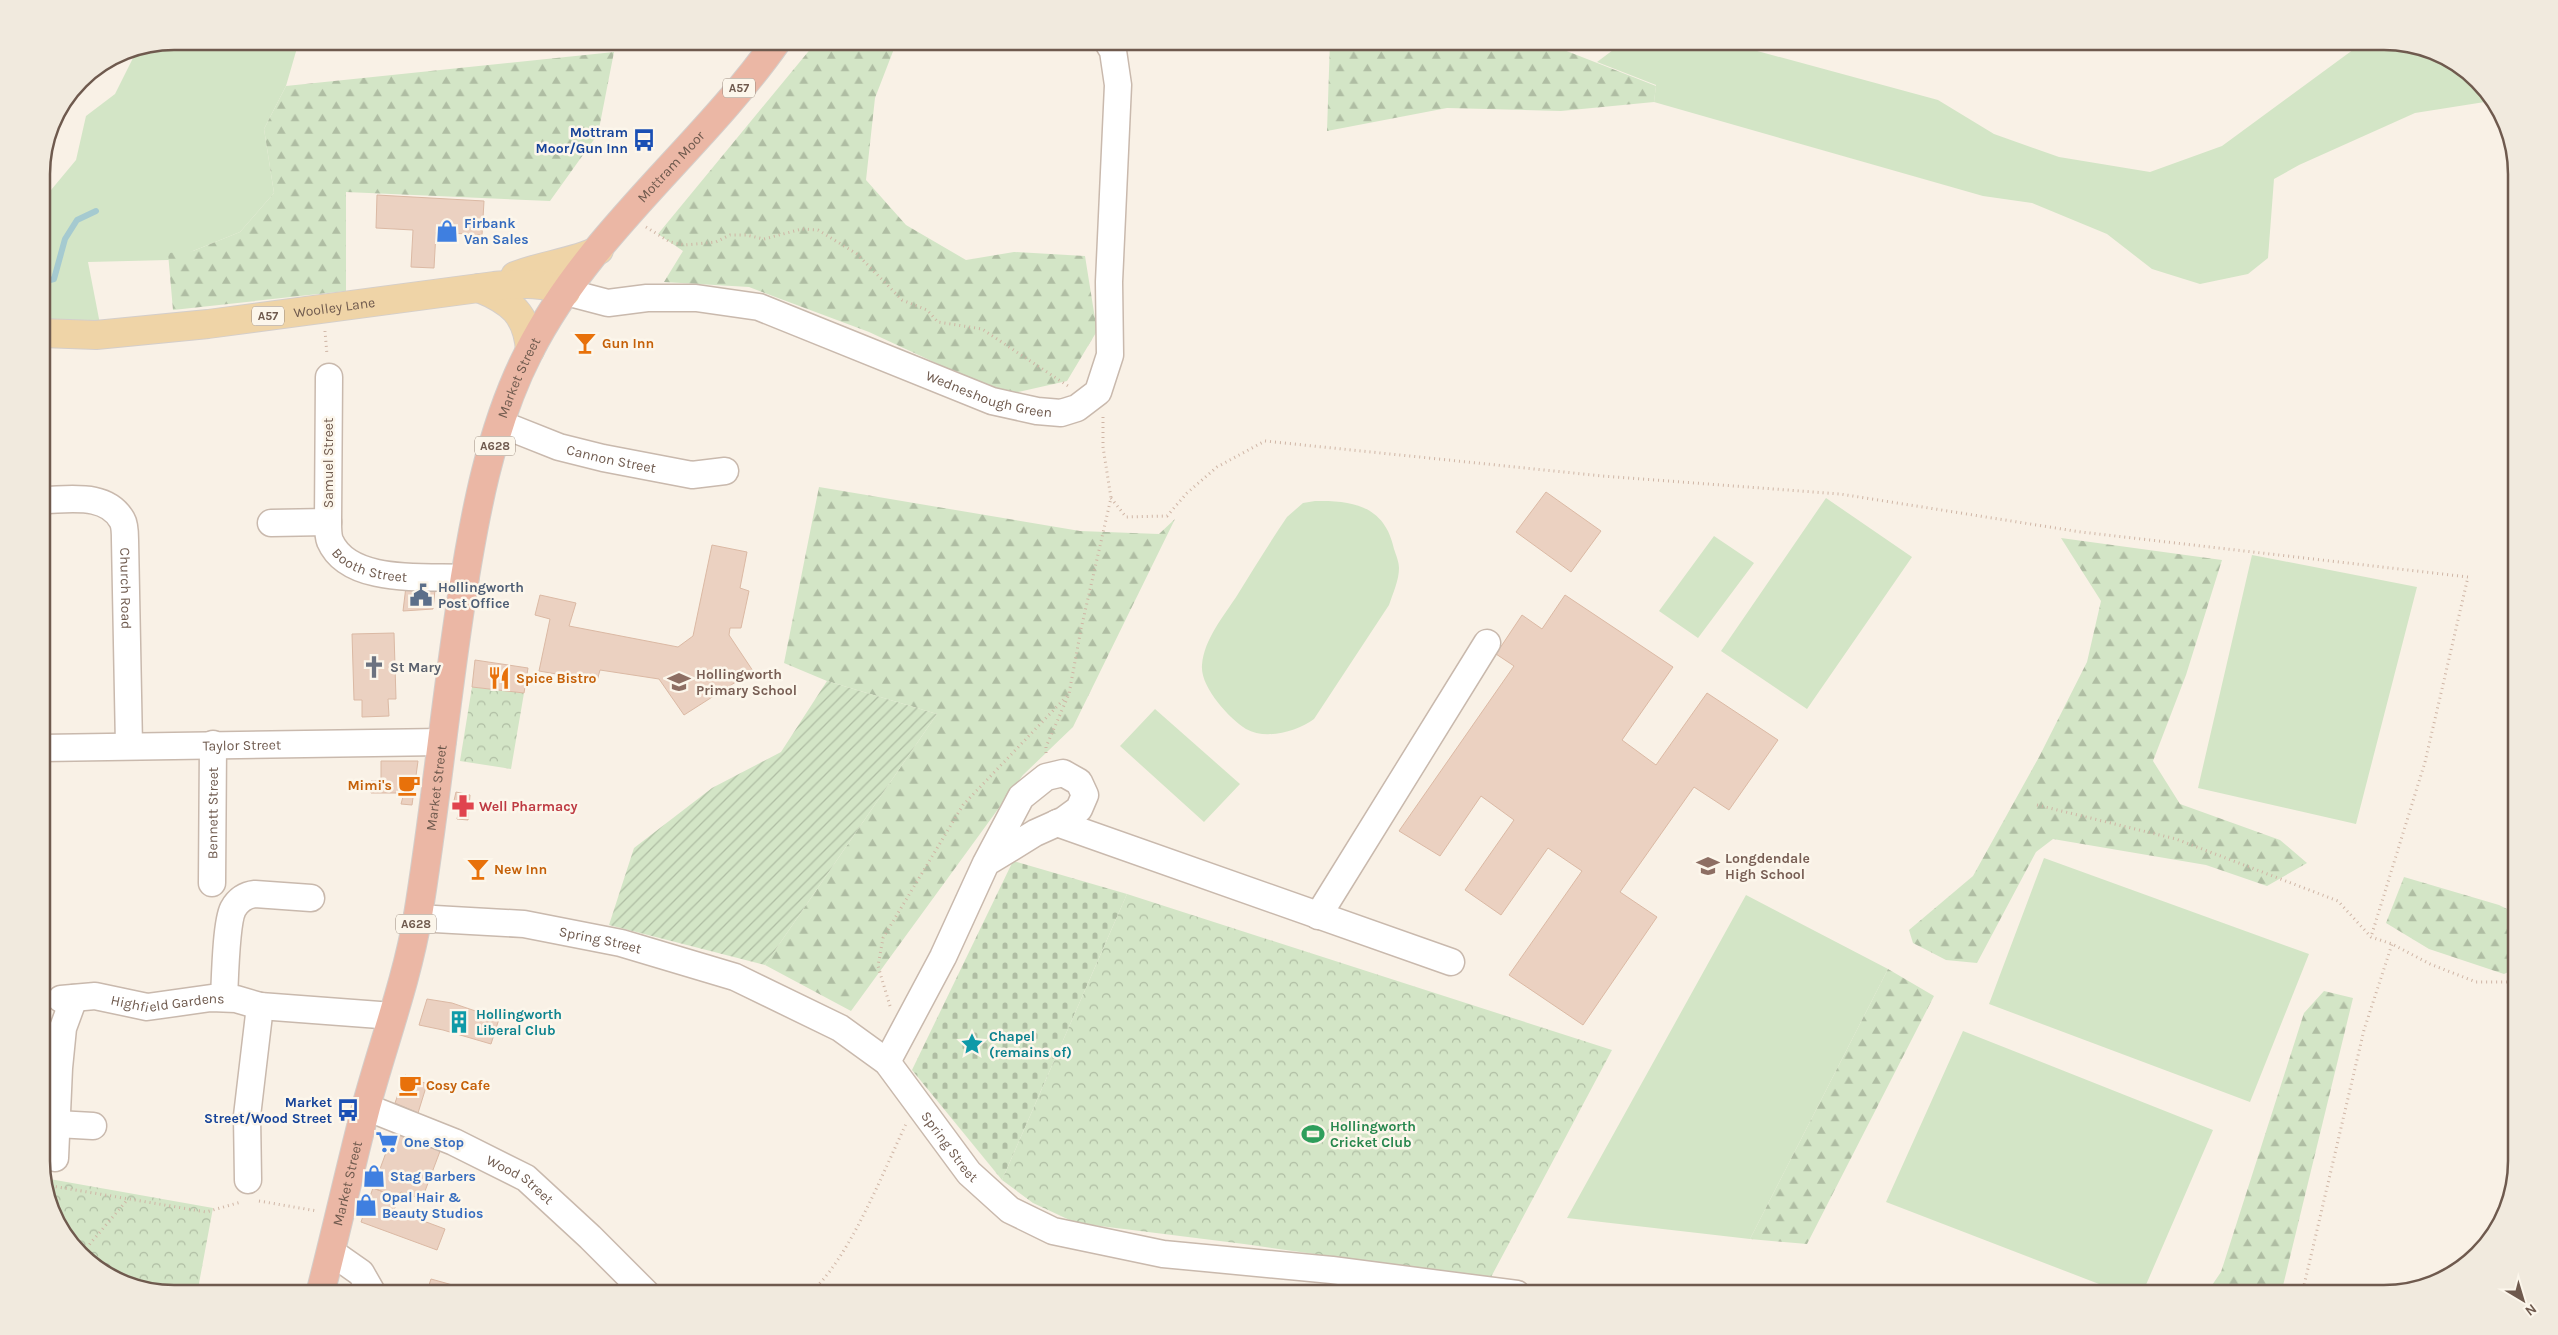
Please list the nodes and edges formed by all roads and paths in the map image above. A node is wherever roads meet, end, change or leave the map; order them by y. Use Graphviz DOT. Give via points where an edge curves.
graph roads {
  1 [pos="770,50"];
  2 [pos="1114,50"];
  3 [pos="627,216"];
  4 [pos="599,250"];
  5 [pos="486,287"];
  6 [pos="566,292"];
  7 [pos="323,308"];
  8 [pos="50,333"];
  9 [pos="530,350"];
  10 [pos="329,377"];
  11 [pos="1098,392"];
  12 [pos="501,424"];
  13 [pos="725,471"];
  14 [pos="1111,498"];
  15 [pos="50,500"];
  16 [pos="328,522"];
  17 [pos="271,523"];
  18 [pos="465,578"];
  19 [pos="1487,643"];
  20 [pos="1069,694"];
  21 [pos="442,742"];
  22 [pos="213,744"];
  23 [pos="129,746"];
  24 [pos="50,748"];
  25 [pos="1046,777"];
  26 [pos="2037,805"];
  27 [pos="1057,823"];
  28 [pos="986,862"];
  29 [pos="212,883"];
  30 [pos="310,898"];
  31 [pos="1318,916"];
  32 [pos="417,918"];
  33 [pos="2370,937"];
  34 [pos="2392,944"];
  35 [pos="1451,962"];
  36 [pos="2508,982"];
  37 [pos="224,998"];
  38 [pos="260,1006"];
  39 [pos="393,1016"];
  40 [pos="900,1038"];
  41 [pos="887,1062"];
  42 [pos="916,1103"];
  43 [pos="366,1107"];
  44 [pos="57,1124"];
  45 [pos="93,1126"];
  46 [pos="55,1158"];
  47 [pos="248,1180"];
  48 [pos="52,1186"];
  49 [pos="129,1198"];
  50 [pos="340,1215"];
  51 [pos="86,1248"];
  52 [pos="331,1252"];
  53 [pos="322,1285"];
  54 [pos="368,1285"];
  55 [pos="638,1285"];
  56 [pos="820,1285"];
  57 [pos="1448,1285"];
  58 [pos="2304,1285"];
  1 -- 3 [label="highway, Mottram Moor / A57" via="701,134"];
  2 -- 11 [label="street" via="1118,85 1110,355"];
  3 -- 4 [label="highway, Mottram Moor / A57"];
  3 -- 11 [label="path" via="670,242 684,245 716,242 730,235 764,239 802,229 818,230 857,254 902,300 927,310 938,322 982,329 1070,387"];
  4 -- 5 [label="main road"];
  4 -- 6 [label="highway, Mottram Moor / A57"];
  5 -- 6 [label="main road, Woolley Lane / A57" via="532,284 554,286"];
  5 -- 7 [label="main road, Woolley Lane / A57"];
  5 -- 9 [label="main road" via="516,311 526,329"];
  6 -- 9 [label="highway, Market Street / A628"];
  6 -- 11 [label="street, Wedneshough Green" via="608,303 647,298 696,298 759,307 992,401 1037,411 1061,413 1077,408"];
  7 -- 8 [label="main road, Woolley Lane / A57" via="96,335"];
  7 -- 10 [label="path"];
  9 -- 12 [label="highway, Market Street / A628" via="515,381"];
  10 -- 16 [label="street, Samuel Street"];
  11 -- 14 [label="path" via="1104,408 1103,447"];
  12 -- 13 [label="street, Cannon Street" via="559,447 603,458 692,475"];
  12 -- 18 [label="highway, Market Street / A628" via="484,483"];
  14 -- 20 [label="path" via="1080,628"];
  14 -- 33 [label="path" via="1126,517 1167,516 1217,467 1265,441 1602,476 1840,494 2081,532 2468,576 2425,762"];
  15 -- 23 [label="street, Church Road" via="92,500 110,507 123,521"];
  16 -- 17 [label="street, Samuel Street"];
  16 -- 18 [label="street, Booth Street" via="330,541 346,562 377,574"];
  18 -- 21 [label="highway, Market Street / A628"];
  19 -- 31 [label="street"];
  20 -- 25 [label="path" via="1046,747"];
  20 -- 40 [label="path" via="963,805 883,938 878,966"];
  21 -- 22 [label="street, Taylor Street"];
  21 -- 32 [label="highway, Market Street / A628"];
  22 -- 23 [label="street, Taylor Street"];
  22 -- 29 [label="street, Bennett Street"];
  23 -- 24 [label="street, Taylor Street"];
  25 -- 27 [label="street" via="1063,773 1079,782 1085,795 1079,809"];
  25 -- 28 [label="street" via="1021,798"];
  26 -- 33 [label="path" via="2176,838 2338,901"];
  27 -- 28 [label="street"];
  27 -- 31 [label="street"];
  28 -- 40 [label="street" via="943,957"];
  30 -- 37 [label="street" via="255,894 238,902 231,917"];
  31 -- 35 [label="street"];
  32 -- 39 [label="highway, Market Street / A628"];
  32 -- 41 [label="street, Spring Street" via="524,924 621,943 735,977 840,1028"];
  33 -- 34 [label="path"];
  34 -- 36 [label="path" via="2430,964 2476,982"];
  34 -- 58 [label="path" via="2364,1030"];
  37 -- 38 [label="street, Highfield Gardens"];
  37 -- 44 [label="street, Highfield Gardens" via="147,1007 95,996 68,999 58,1068"];
  38 -- 39 [label="street, Highfield Gardens"];
  38 -- 47 [label="street" via="247,1116"];
  39 -- 43 [label="highway, Market Street / A628"];
  40 -- 41 [label="street"];
  41 -- 42 [label="street, Spring Street"];
  42 -- 56 [label="path" via="845,1248"];
  42 -- 57 [label="street, Spring Street" via="969,1173 1010,1210 1052,1231 1163,1254"];
  43 -- 50 [label="highway, Market Street / A628"];
  43 -- 55 [label="street, Wood Street" via="454,1142 526,1178"];
  44 -- 45 [label="street"];
  44 -- 46 [label="street, Highfield Gardens"];
  48 -- 49 [label="path"];
  49 -- 50 [label="path" via="206,1212 250,1199"];
  49 -- 51 [label="path"];
  50 -- 52 [label="highway, Market Street / A628"];
  52 -- 53 [label="highway, Market Street / A628"];
  52 -- 54 [label="street" via="361,1273"];
}
